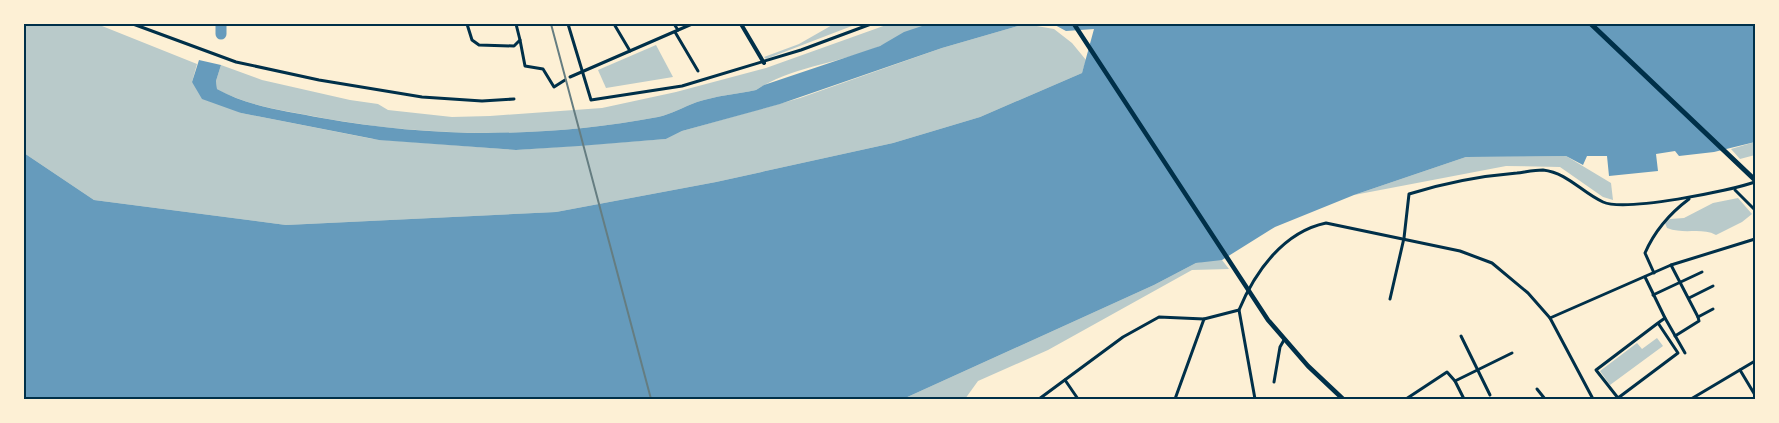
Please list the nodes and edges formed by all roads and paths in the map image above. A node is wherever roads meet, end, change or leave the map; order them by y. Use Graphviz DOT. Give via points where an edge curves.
graph roads {
  1 [pos="134,24"];
  2 [pos="467,24"];
  3 [pos="516,24"];
  4 [pos="568,24"];
  5 [pos="614,24"];
  6 [pos="674,24"];
  7 [pos="692,24"];
  8 [pos="741,24"];
  9 [pos="871,24"];
  10 [pos="1074,24"];
  11 [pos="1591,24"];
  12 [pos="676,31"];
  13 [pos="520,40"];
  14 [pos="630,52"];
  15 [pos="764,63"];
  16 [pos="698,71"];
  17 [pos="583,72"];
  18 [pos="570,77"];
  19 [pos="565,80"];
  20 [pos="514,99"];
  21 [pos="1755,181"];
  22 [pos="1735,190"];
  23 [pos="1690,199"];
  24 [pos="1755,210"];
  25 [pos="1404,238"];
  26 [pos="1755,239"];
  27 [pos="1671,265"];
  28 [pos="1702,272"];
  29 [pos="1654,273"];
  30 [pos="1646,277"];
  31 [pos="1680,282"];
  32 [pos="1713,286"];
  33 [pos="1248,289"];
  34 [pos="1653,295"];
  35 [pos="1689,298"];
  36 [pos="1390,299"];
  37 [pos="1713,309"];
  38 [pos="1239,310"];
  39 [pos="1698,317"];
  40 [pos="1204,318"];
  41 [pos="1550,318"];
  42 [pos="1665,318"];
  43 [pos="1658,323"];
  44 [pos="1461,336"];
  45 [pos="1675,336"];
  46 [pos="1284,340"];
  47 [pos="1512,352"];
  48 [pos="1685,353"];
  49 [pos="1755,361"];
  50 [pos="1477,369"];
  51 [pos="1740,370"];
  52 [pos="1065,380"];
  53 [pos="1455,380"];
  54 [pos="1274,382"];
  55 [pos="1537,389"];
  56 [pos="1490,395"];
  57 [pos="1755,395"];
  58 [pos="1039,399"];
  59 [pos="1078,399"];
  60 [pos="1175,399"];
  61 [pos="1255,399"];
  62 [pos="1343,399"];
  63 [pos="1406,399"];
  64 [pos="1464,399"];
  65 [pos="1545,399"];
  66 [pos="1593,399"];
  67 [pos="1691,399"];
  1 -- 20 [label="street" via="236,62 318,80 422,97 482,101"];
  2 -- 13 [label="street" via="472,40 479,45 514,46"];
  3 -- 13 [label="street"];
  4 -- 17 [label="street"];
  5 -- 14 [label="street"];
  6 -- 12 [label="street"];
  7 -- 12 [label="street"];
  8 -- 15 [label="street"];
  9 -- 15 [label="street"];
  10 -- 33 [label="main road"];
  11 -- 21 [label="highway"];
  12 -- 14 [label="street"];
  12 -- 16 [label="street"];
  13 -- 19 [label="street" via="524,66 543,69 554,86"];
  14 -- 17 [label="street"];
  15 -- 17 [label="street" via="682,86 591,100"];
  17 -- 18 [label="street"];
  21 -- 22 [label="street"];
  22 -- 23 [label="street"];
  22 -- 24 [label="street"];
  23 -- 25 [label="street" via="1616,205 1603,203 1561,174 1542,170 1508,174 1409,194"];
  23 -- 29 [label="street" via="1669,214 1650,240 1645,253"];
  25 -- 33 [label="street" via="1337,224 1316,225 1282,246"];
  25 -- 36 [label="street"];
  25 -- 41 [label="street" via="1460,251 1492,263 1528,293"];
  26 -- 27 [label="street"];
  27 -- 29 [label="street"];
  27 -- 31 [label="street"];
  28 -- 31 [label="street"];
  29 -- 30 [label="street"];
  30 -- 34 [label="street"];
  30 -- 41 [label="street"];
  31 -- 34 [label="street"];
  31 -- 35 [label="street"];
  32 -- 35 [label="street"];
  33 -- 38 [label="street"];
  33 -- 46 [label="main road"];
  34 -- 42 [label="street"];
  35 -- 39 [label="street"];
  37 -- 39 [label="street"];
  38 -- 40 [label="street"];
  38 -- 61 [label="street"];
  39 -- 45 [label="street" via="1699,321"];
  40 -- 52 [label="street" via="1158,317 1151,320"];
  40 -- 60 [label="street"];
  41 -- 66 [label="street"];
  42 -- 43 [label="street"];
  42 -- 45 [label="street"];
  43 -- 43 [label="street" via="1596,370 1618,398 1678,354"];
  44 -- 50 [label="street"];
  45 -- 48 [label="street"];
  46 -- 54 [label="street"];
  46 -- 62 [label="main road"];
  47 -- 50 [label="street"];
  49 -- 51 [label="street"];
  50 -- 53 [label="street"];
  50 -- 56 [label="street"];
  51 -- 57 [label="street"];
  51 -- 67 [label="street"];
  52 -- 58 [label="street"];
  52 -- 59 [label="street"];
  53 -- 63 [label="street" via="1448,372"];
  53 -- 64 [label="street"];
  55 -- 65 [label="street"];
}
